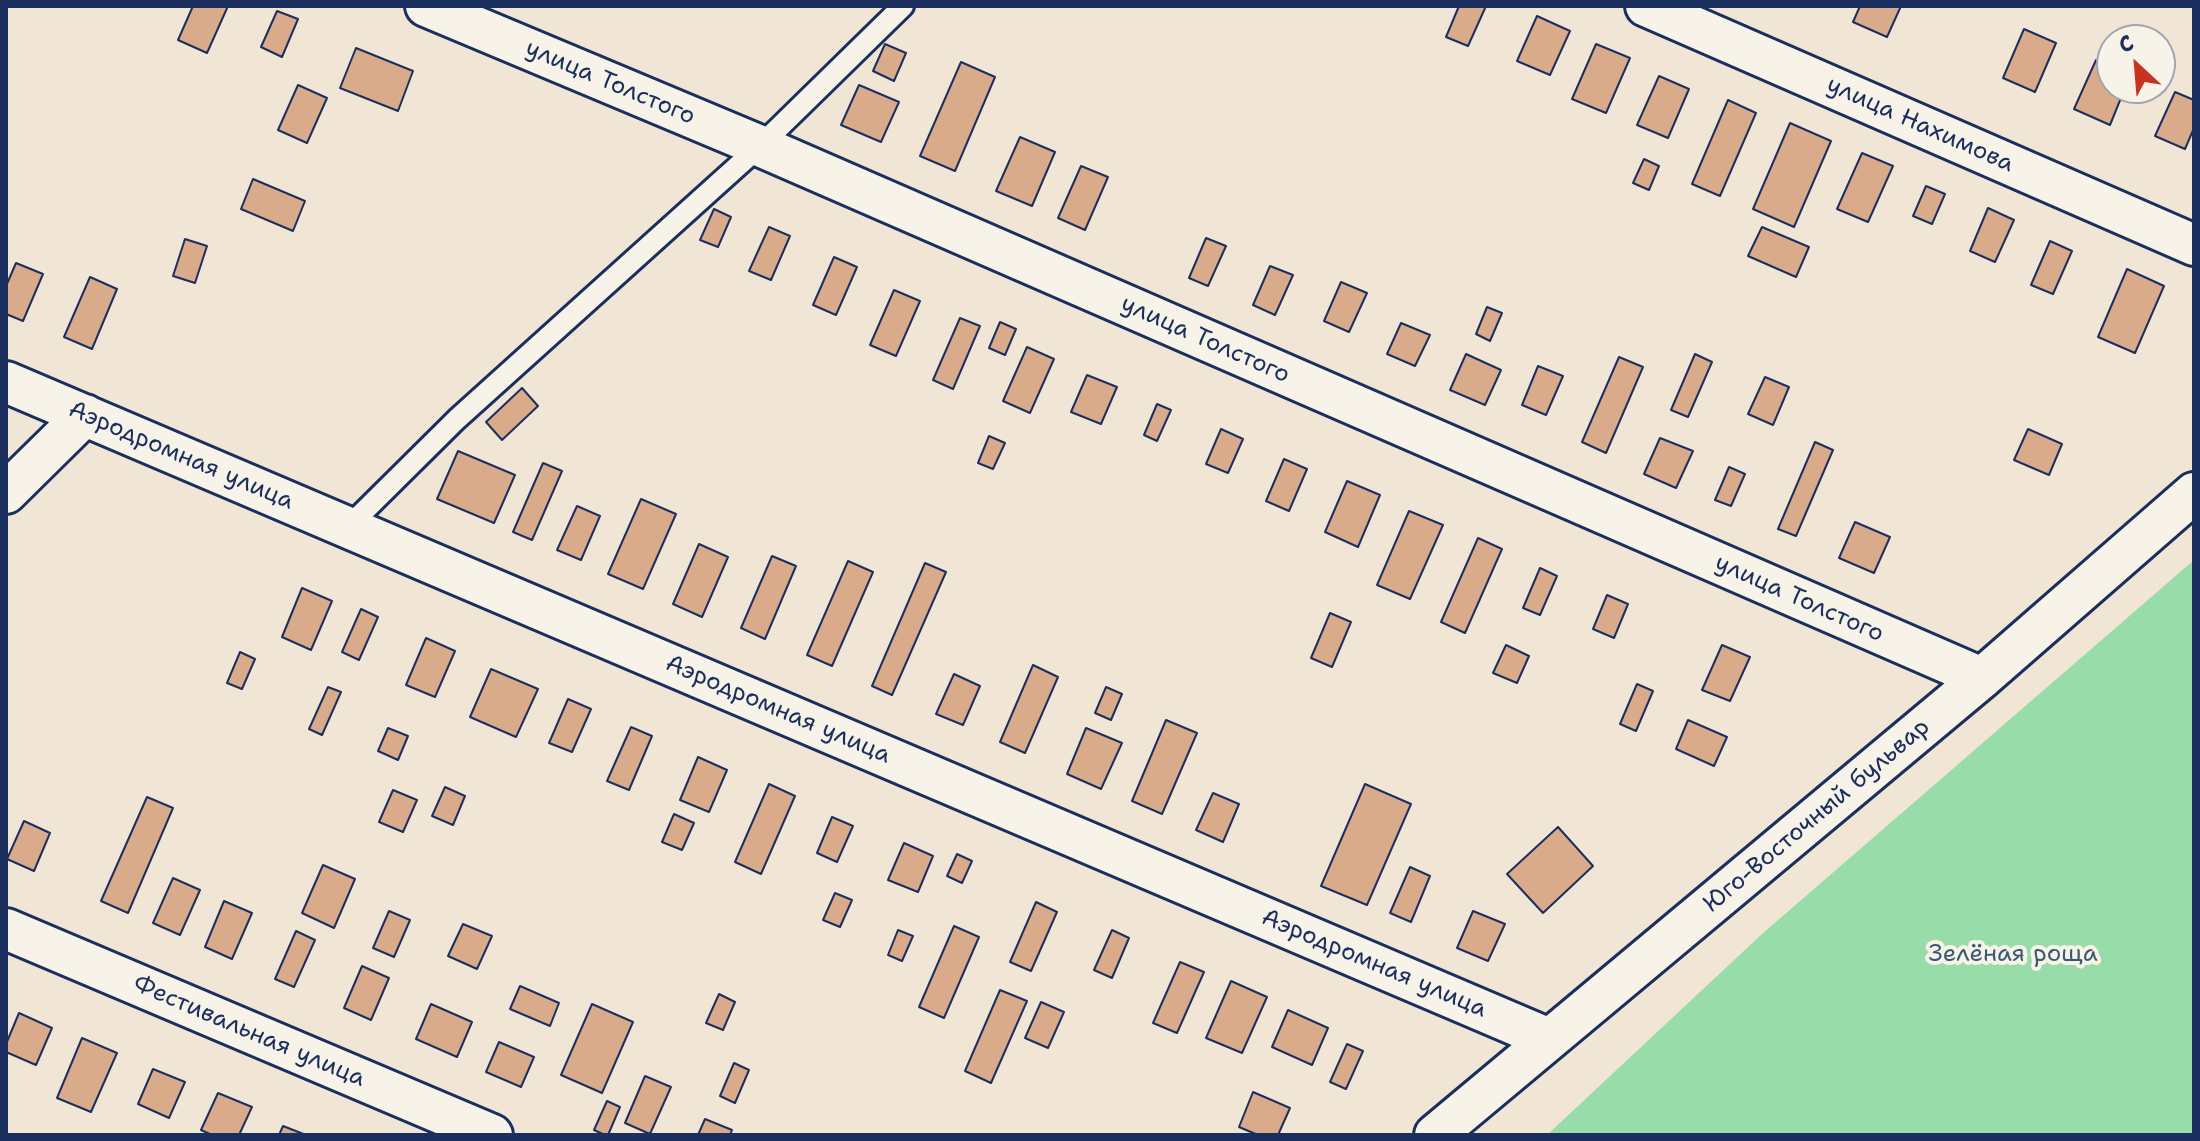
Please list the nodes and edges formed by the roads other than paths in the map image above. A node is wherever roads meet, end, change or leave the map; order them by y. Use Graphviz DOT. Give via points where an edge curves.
graph roads {
  1 [pos="426,6"];
  2 [pos="903,6"];
  3 [pos="1646,6"];
  4 [pos="760,146"];
  5 [pos="2194,245"];
  6 [pos="6,382"];
  7 [pos="85,415"];
  8 [pos="6,493"];
  9 [pos="2194,493"];
  10 [pos="348,527"];
  11 [pos="1982,678"];
  12 [pos="6,929"];
  13 [pos="1549,1039"];
  14 [pos="492,1135"];
  15 [pos="1435,1135"];
  1 -- 4 [label="street, улица Толстого"];
  2 -- 4 [label="lane"];
  3 -- 5 [label="street, улица Нахимова"];
  4 -- 10 [label="lane" via="457,419"];
  4 -- 11 [label="street, улица Толстого"];
  6 -- 7 [label="street, Аэродромная улица"];
  7 -- 8 [label="street"];
  7 -- 10 [label="street, Аэродромная улица"];
  9 -- 11 [label="street, Юго-Восточный бульвар"];
  10 -- 13 [label="street, Аэродромная улица"];
  11 -- 13 [label="street, Юго-Восточный бульвар"];
  12 -- 14 [label="street, Фестивальная улица"];
  13 -- 15 [label="street, Юго-Восточный бульвар"];
}
